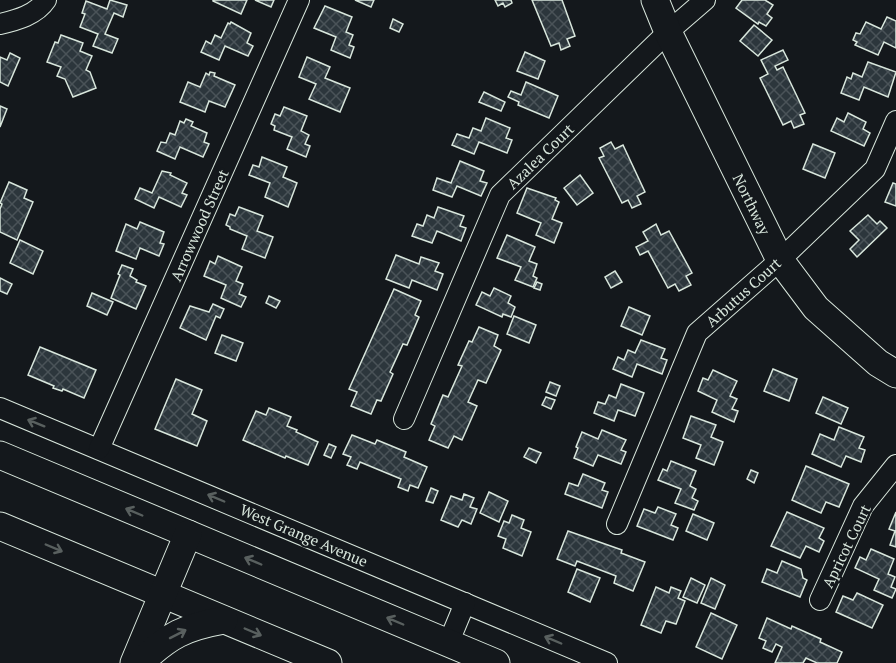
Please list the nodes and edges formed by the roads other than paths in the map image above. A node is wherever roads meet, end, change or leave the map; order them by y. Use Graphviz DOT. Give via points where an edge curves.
graph roads {
  1 [pos="46,0"];
  2 [pos="299,0"];
  3 [pos="655,0"];
  4 [pos="705,0"];
  5 [pos="0,24"];
  6 [pos="668,32"];
  7 [pos="896,120"];
  8 [pos="780,260"];
  9 [pos="896,374"];
  10 [pos="0,408"];
  11 [pos="404,419"];
  12 [pos="99,449"];
  13 [pos="0,454"];
  14 [pos="896,465"];
  15 [pos="617,524"];
  16 [pos="0,526"];
  17 [pos="188,534"];
  18 [pos="163,595"];
  19 [pos="820,600"];
  20 [pos="465,603"];
  21 [pos="224,620"];
  22 [pos="444,653"];
  23 [pos="134,663"];
  24 [pos="140,663"];
  25 [pos="328,663"];
  26 [pos="496,663"];
  27 [pos="607,663"];
  1 -- 5 [label="street" via="32,13"];
  2 -- 12 [label="street, Arrowwood Street"];
  3 -- 6 [label="street, Northway"];
  4 -- 6 [label="street, Azalea Court"];
  6 -- 8 [label="street, Northway"];
  6 -- 11 [label="street, Azalea Court" via="500,195"];
  7 -- 8 [label="street, Arbutus Court" via="875,169"];
  8 -- 9 [label="street, Northway" via="816,308"];
  8 -- 15 [label="street, Arbutus Court" via="697,333"];
  12 -- 10 [label="street, West Grange Avenue, one-way"];
  20 -- 12 [label="street, West Grange Avenue, one-way"];
  17 -- 13 [label="street, one-way"];
  14 -- 19 [label="street, Apricot Court" via="863,506"];
  16 -- 18 [label="street, one-way"];
  17 -- 18 [label="street"];
  22 -- 17 [label="street, one-way"];
  18 -- 21 [label="street"];
  18 -- 23 [label="street"];
  20 -- 22 [label="street"];
  27 -- 20 [label="street, West Grange Avenue, one-way"];
  24 -- 21 [label="street, one-way" via="178,632"];
  21 -- 25 [label="street, one-way"];
  22 -- 26 [label="street"];
}
